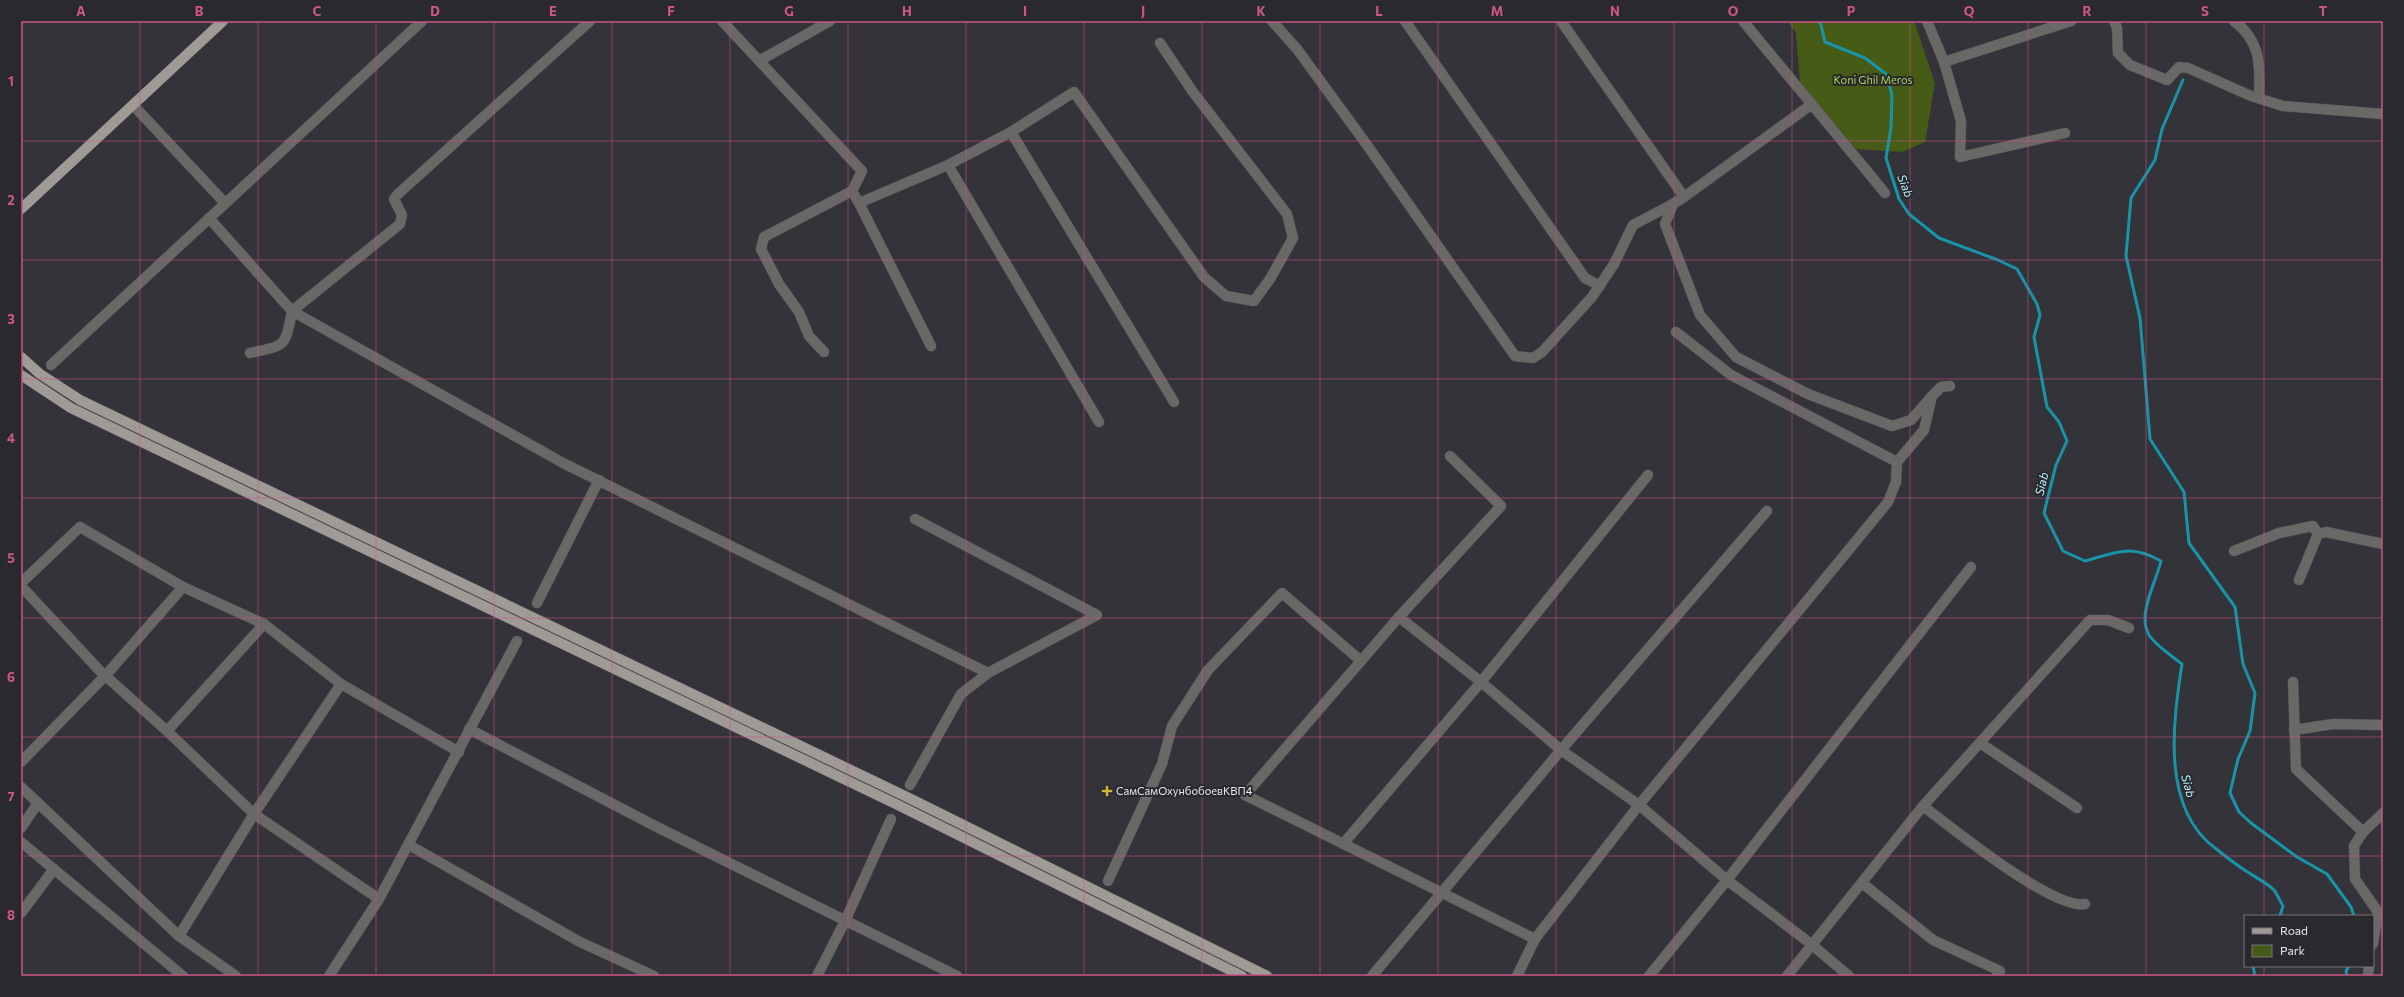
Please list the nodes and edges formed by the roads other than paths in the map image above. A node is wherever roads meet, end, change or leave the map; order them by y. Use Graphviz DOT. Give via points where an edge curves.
graph roads {
  1 [pos="223,21"];
  2 [pos="422,21"];
  3 [pos="590,21"];
  4 [pos="722,21"];
  5 [pos="830,21"];
  6 [pos="1272,21"];
  7 [pos="1405,21"];
  8 [pos="1561,21"];
  9 [pos="1743,21"];
  10 [pos="1927,21"];
  11 [pos="2071,21"];
  12 [pos="2114,21"];
  13 [pos="2234,21"];
  14 [pos="1160,43"];
  15 [pos="760,61"];
  16 [pos="1944,62"];
  17 [pos="2259,98"];
  18 [pos="1812,104"];
  19 [pos="133,105"];
  20 [pos="2383,114"];
  21 [pos="1011,132"];
  22 [pos="2065,133"];
  23 [pos="948,165"];
  24 [pos="852,191"];
  25 [pos="1885,193"];
  26 [pos="1684,197"];
  27 [pos="225,203"];
  28 [pos="859,203"];
  29 [pos="1673,204"];
  30 [pos="21,209"];
  31 [pos="209,218"];
  32 [pos="1600,286"];
  33 [pos="292,311"];
  34 [pos="1676,332"];
  35 [pos="931,346"];
  36 [pos="824,352"];
  37 [pos="250,353"];
  38 [pos="21,357"];
  39 [pos="51,365"];
  40 [pos="21,375"];
  41 [pos="1950,386"];
  42 [pos="1932,396"];
  43 [pos="1174,402"];
  44 [pos="1099,422"];
  45 [pos="1450,456"];
  46 [pos="1897,462"];
  47 [pos="1648,475"];
  48 [pos="599,480"];
  49 [pos="1767,511"];
  50 [pos="915,519"];
  51 [pos="2318,534"];
  52 [pos="2383,544"];
  53 [pos="2234,551"];
  54 [pos="1971,567"];
  55 [pos="2299,580"];
  56 [pos="21,584"];
  57 [pos="183,587"];
  58 [pos="537,603"];
  59 [pos="1399,617"];
  60 [pos="264,624"];
  61 [pos="2129,628"];
  62 [pos="517,641"];
  63 [pos="1361,661"];
  64 [pos="988,673"];
  65 [pos="105,676"];
  66 [pos="1482,682"];
  67 [pos="2293,682"];
  68 [pos="341,684"];
  69 [pos="2383,725"];
  70 [pos="469,729"];
  71 [pos="2294,730"];
  72 [pos="167,731"];
  73 [pos="1980,743"];
  74 [pos="1561,750"];
  75 [pos="459,752"];
  76 [pos="21,762"];
  77 [pos="910,785"];
  78 [pos="21,787"];
  79 [pos="38,803"];
  80 [pos="1639,805"];
  81 [pos="1923,806"];
  82 [pos="2077,808"];
  83 [pos="2383,813"];
  84 [pos="254,814"];
  85 [pos="891,818"];
  86 [pos="21,828"];
  87 [pos="2363,832"];
  88 [pos="21,842"];
  89 [pos="1343,844"];
  90 [pos="409,845"];
  91 [pos="54,869"];
  92 [pos="1727,880"];
  93 [pos="1108,881"];
  94 [pos="1862,883"];
  95 [pos="1443,893"];
  96 [pos="379,899"];
  97 [pos="2085,904"];
  98 [pos="21,913"];
  99 [pos="845,921"];
  100 [pos="179,936"];
  101 [pos="2374,938"];
  102 [pos="1535,939"];
  103 [pos="1811,944"];
  104 [pos="183,976"];
  105 [pos="236,976"];
  106 [pos="329,976"];
  107 [pos="654,976"];
  108 [pos="817,976"];
  109 [pos="957,976"];
  110 [pos="1242,976"];
  111 [pos="1267,976"];
  112 [pos="1372,976"];
  113 [pos="1517,976"];
  114 [pos="1649,976"];
  115 [pos="1787,976"];
  116 [pos="1849,976"];
  117 [pos="1997,976"];
  1 -- 19 [label="main road"];
  2 -- 27 [label="street"];
  3 -- 33 [label="street" via="398,194 394,199 402,215 400,224"];
  4 -- 15 [label="street"];
  5 -- 15 [label="street"];
  6 -- 32 [label="street" via="1297,49 1367,145 1515,356 1533,358 1542,352"];
  7 -- 32 [label="street" via="1585,278"];
  8 -- 26 [label="street"];
  9 -- 18 [label="street"];
  10 -- 16 [label="street"];
  11 -- 16 [label="street"];
  12 -- 17 [label="street" via="2118,28 2118,53 2130,65 2167,80 2179,67 2188,68"];
  13 -- 17 [label="street" via="2244,28 2255,47 2260,67"];
  14 -- 21 [label="street" via="1193,92 1287,214 1293,238 1270,279 1254,301 1226,296 1204,277 1074,92"];
  15 -- 24 [label="street" via="862,171"];
  16 -- 22 [label="street" via="1961,121 1960,157"];
  17 -- 20 [label="street" via="2283,106"];
  18 -- 25 [label="street"];
  18 -- 26 [label="street"];
  19 -- 27 [label="street"];
  19 -- 30 [label="main road"];
  21 -- 23 [label="street"];
  21 -- 43 [label="street"];
  23 -- 28 [label="street"];
  23 -- 44 [label="street"];
  24 -- 28 [label="street"];
  24 -- 36 [label="street" via="764,237 761,249 779,284 799,312 808,336"];
  26 -- 29 [label="street"];
  27 -- 31 [label="street"];
  28 -- 35 [label="street"];
  29 -- 32 [label="street" via="1633,225"];
  29 -- 42 [label="street" via="1665,224 1700,315 1736,357 1808,394 1892,426 1911,420"];
  31 -- 33 [label="street"];
  31 -- 39 [label="street"];
  33 -- 37 [label="street" via="287,339 283,344"];
  33 -- 48 [label="street"];
  34 -- 46 [label="street" via="1731,375"];
  38 -- 111 [label="main road" via="40,374 80,400 906,797"];
  40 -- 110 [label="main road" via="78,412 896,804"];
  41 -- 42 [label="street" via="1941,387"];
  42 -- 46 [label="street" via="1924,430"];
  45 -- 59 [label="street" via="1501,506"];
  46 -- 80 [label="street" via="1896,482 1888,502"];
  47 -- 66 [label="street"];
  48 -- 58 [label="street"];
  48 -- 64 [label="street"];
  49 -- 74 [label="street"];
  50 -- 64 [label="street" via="1097,615"];
  51 -- 52 [label="street" via="2326,532"];
  51 -- 53 [label="street" via="2312,526 2279,533"];
  51 -- 55 [label="street"];
  54 -- 92 [label="street"];
  56 -- 57 [label="street" via="80,527"];
  56 -- 65 [label="street"];
  57 -- 60 [label="street"];
  57 -- 65 [label="street"];
  59 -- 63 [label="street"];
  59 -- 66 [label="street"];
  60 -- 68 [label="street"];
  60 -- 72 [label="street"];
  61 -- 73 [label="street" via="2108,620 2090,620"];
  62 -- 70 [label="street"];
  63 -- 89 [label="street" via="1245,795"];
  63 -- 93 [label="street" via="1282,594 1208,670 1172,726 1162,764"];
  64 -- 77 [label="street" via="961,694"];
  65 -- 72 [label="street"];
  65 -- 76 [label="street"];
  66 -- 74 [label="street"];
  66 -- 89 [label="street"];
  67 -- 71 [label="street"];
  68 -- 75 [label="street"];
  68 -- 84 [label="street"];
  69 -- 71 [label="street" via="2333,724"];
  70 -- 75 [label="street"];
  70 -- 99 [label="street"];
  71 -- 87 [label="street" via="2296,769"];
  72 -- 84 [label="street"];
  73 -- 81 [label="street"];
  73 -- 82 [label="street"];
  74 -- 80 [label="street"];
  74 -- 95 [label="street"];
  75 -- 90 [label="street"];
  78 -- 79 [label="street"];
  79 -- 86 [label="street"];
  79 -- 100 [label="street"];
  80 -- 92 [label="street"];
  80 -- 102 [label="street"];
  81 -- 94 [label="street"];
  81 -- 97 [label="street" via="2008,869 2066,902"];
  83 -- 87 [label="street"];
  84 -- 96 [label="street"];
  84 -- 100 [label="street"];
  85 -- 99 [label="street"];
  87 -- 101 [label="street" via="2354,846 2355,879 2378,912"];
  88 -- 91 [label="street"];
  89 -- 95 [label="street"];
  90 -- 96 [label="street"];
  90 -- 107 [label="street" via="580,942"];
  91 -- 98 [label="street"];
  91 -- 104 [label="street"];
  92 -- 103 [label="street"];
  92 -- 114 [label="street"];
  94 -- 103 [label="street"];
  94 -- 117 [label="street" via="1933,940 2000,971"];
  95 -- 102 [label="street"];
  95 -- 112 [label="street"];
  96 -- 106 [label="street"];
  99 -- 108 [label="street"];
  99 -- 109 [label="street"];
  100 -- 105 [label="street"];
  102 -- 113 [label="street"];
  103 -- 115 [label="street"];
  103 -- 116 [label="street"];
}
